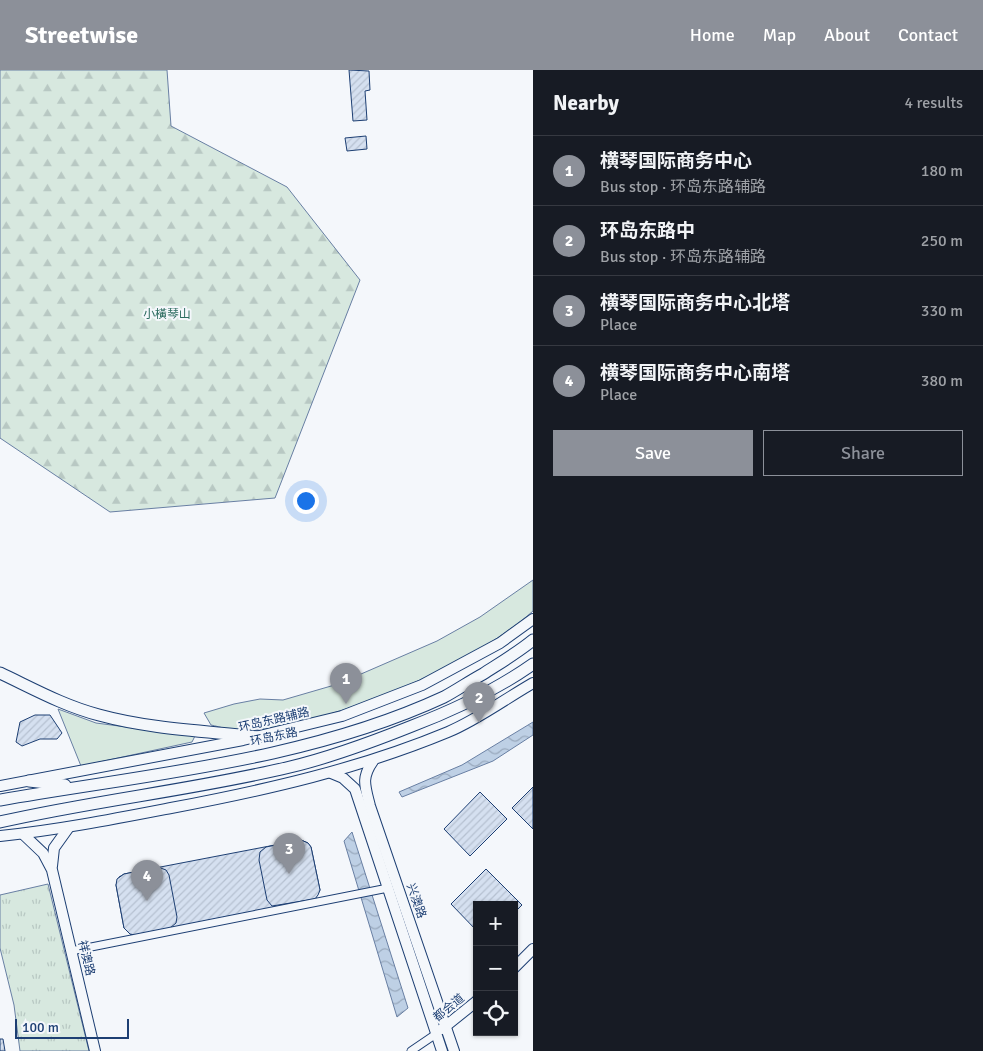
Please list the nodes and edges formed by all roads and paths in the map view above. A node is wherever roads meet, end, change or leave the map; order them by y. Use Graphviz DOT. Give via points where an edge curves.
graph roads {
  1 [pos="533,619"];
  2 [pos="533,640"];
  3 [pos="533,664"];
  4 [pos="0,673"];
  5 [pos="533,683"];
  6 [pos="259,737"];
  7 [pos="373,760"];
  8 [pos="331,773"];
  9 [pos="29,781"];
  10 [pos="0,786"];
  11 [pos="77,786"];
  12 [pos="0,800"];
  13 [pos="0,822"];
  14 [pos="69,827"];
  15 [pos="23,834"];
  16 [pos="0,836"];
  17 [pos="52,870"];
  18 [pos="388,888"];
  19 [pos="533,949"];
  20 [pos="71,951"];
  21 [pos="518,964"];
  22 [pos="473,1004"];
  23 [pos="446,1026"];
  24 [pos="436,1034"];
  25 [pos="96,1051"];
  26 [pos="411,1051"];
  27 [pos="442,1051"];
  28 [pos="454,1051"];
  1 -- 6 [label="main road, 环岛东路辅路" via="500,643 422,685 342,716"];
  2 -- 11 [label="main road, 环岛东路" via="520,652 444,696 374,724 308,744 220,763"];
  3 -- 13 [label="main road" via="515,677 445,713 367,744 291,767"];
  4 -- 6 [label="main road" via="98,715 148,725"];
  5 -- 7 [label="main road" via="450,731"];
  6 -- 9 [label="main road, 环岛东路辅路"];
  7 -- 8 [label="main road"];
  7 -- 23 [label="main road, 兴澳路" via="365,773 370,806"];
  8 -- 14 [label="main road"];
  8 -- 18 [label="main road, 兴澳路" via="355,789"];
  9 -- 10 [label="main road, 环岛东路辅路"];
  9 -- 11 [label="main road"];
  11 -- 12 [label="main road, 环岛东路"];
  14 -- 15 [label="main road"];
  14 -- 17 [label="main road, 祥澳路" via="54,848"];
  15 -- 16 [label="main road"];
  15 -- 17 [label="main road, 祥澳路" via="40,849"];
  17 -- 20 [label="main road, 祥澳路"];
  18 -- 20 [label="street"];
  18 -- 24 [label="main road, 兴澳路"];
  19 -- 21 [label="main road"];
  20 -- 25 [label="main road, 祥澳路"];
  22 -- 23 [label="main road, 都会道"];
  23 -- 24 [label="main road, 都会道"];
  23 -- 28 [label="main road, 兴澳路"];
  24 -- 26 [label="street"];
  24 -- 27 [label="main road, 兴澳路"];
}
